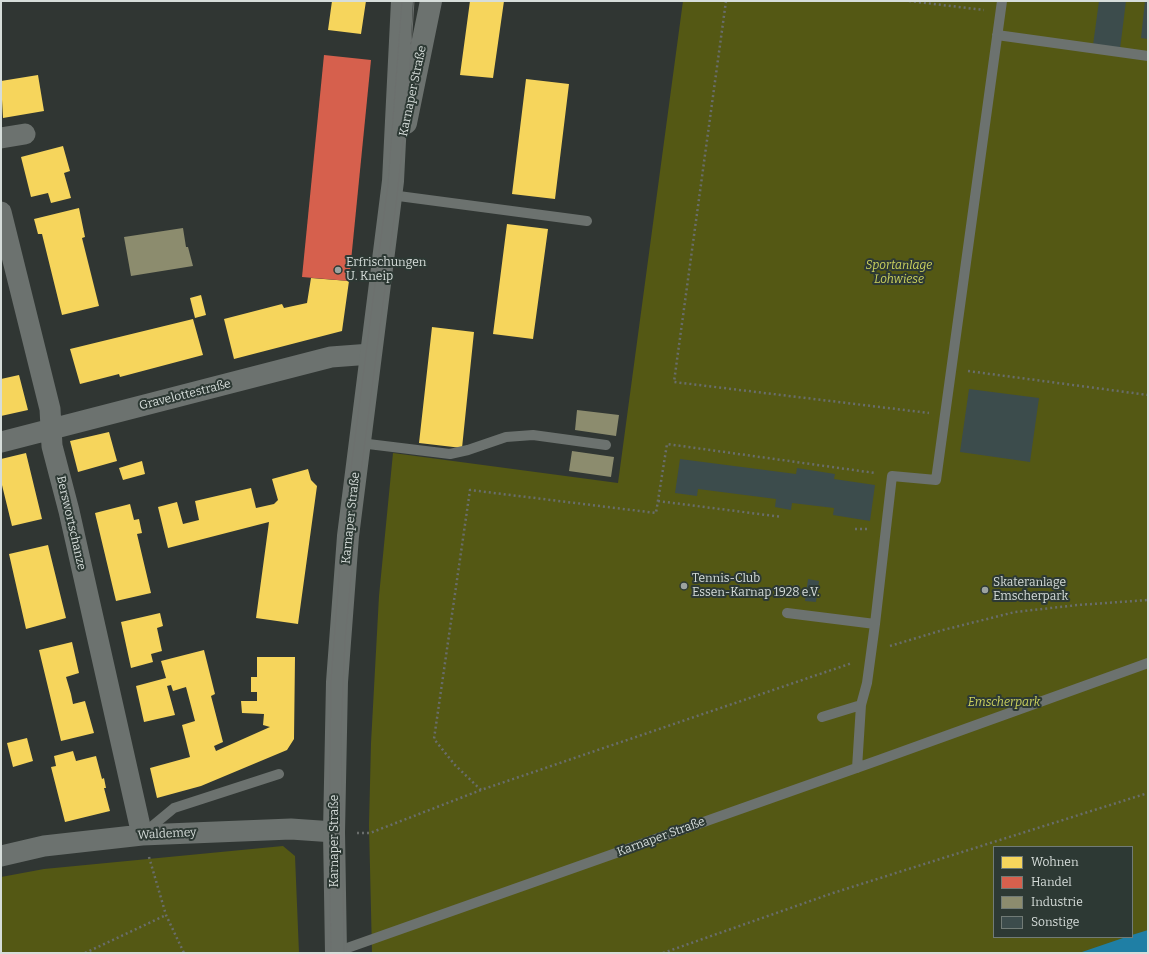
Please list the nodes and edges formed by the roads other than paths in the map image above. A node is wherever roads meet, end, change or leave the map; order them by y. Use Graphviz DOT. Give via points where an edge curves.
graph roads {
  1 [pos="402,1"];
  2 [pos="431,1"];
  3 [pos="1002,1"];
  4 [pos="997,35"];
  5 [pos="1148,56"];
  6 [pos="25,134"];
  7 [pos="1,138"];
  8 [pos="392,188"];
  9 [pos="1,212"];
  10 [pos="587,221"];
  11 [pos="371,354"];
  12 [pos="52,429"];
  13 [pos="1,442"];
  14 [pos="360,443"];
  15 [pos="606,445"];
  16 [pos="787,613"];
  17 [pos="875,624"];
  18 [pos="1148,663"];
  19 [pos="861,705"];
  20 [pos="822,717"];
  21 [pos="857,768"];
  22 [pos="279,774"];
  23 [pos="334,832"];
  24 [pos="142,835"];
  25 [pos="1,856"];
  26 [pos="336,953"];
  1 -- 8 [label="main road, Karnaper Straße"];
  2 -- 8 [label="main road, Karnaper Straße"];
  3 -- 4 [label="lane"];
  4 -- 5 [label="lane"];
  4 -- 17 [label="lane" via="936,480 892,476"];
  6 -- 7 [label="street"];
  8 -- 10 [label="lane"];
  8 -- 11 [label="main road, Karnaper Straße"];
  9 -- 12 [label="street, Berswortschanze" via="50,409"];
  11 -- 12 [label="street, Gravelottestraße" via="331,357"];
  11 -- 14 [label="main road, Karnaper Straße"];
  12 -- 13 [label="street, Gravelottestraße"];
  12 -- 24 [label="street, Berswortschanze" via="52,446"];
  14 -- 15 [label="lane" via="450,454 506,437 533,436"];
  14 -- 23 [label="main road, Karnaper Straße" via="348,536 337,682"];
  16 -- 17 [label="lane"];
  17 -- 19 [label="lane"];
  18 -- 21 [label="lane, Karnaper Straße"];
  19 -- 20 [label="lane"];
  19 -- 21 [label="lane"];
  21 -- 26 [label="lane, Karnaper Straße"];
  22 -- 24 [label="lane" via="174,808"];
  23 -- 24 [label="street, Waldemey" via="290,829"];
  23 -- 26 [label="main road, Karnaper Straße"];
  24 -- 25 [label="street, Waldemey" via="44,846"];
}
